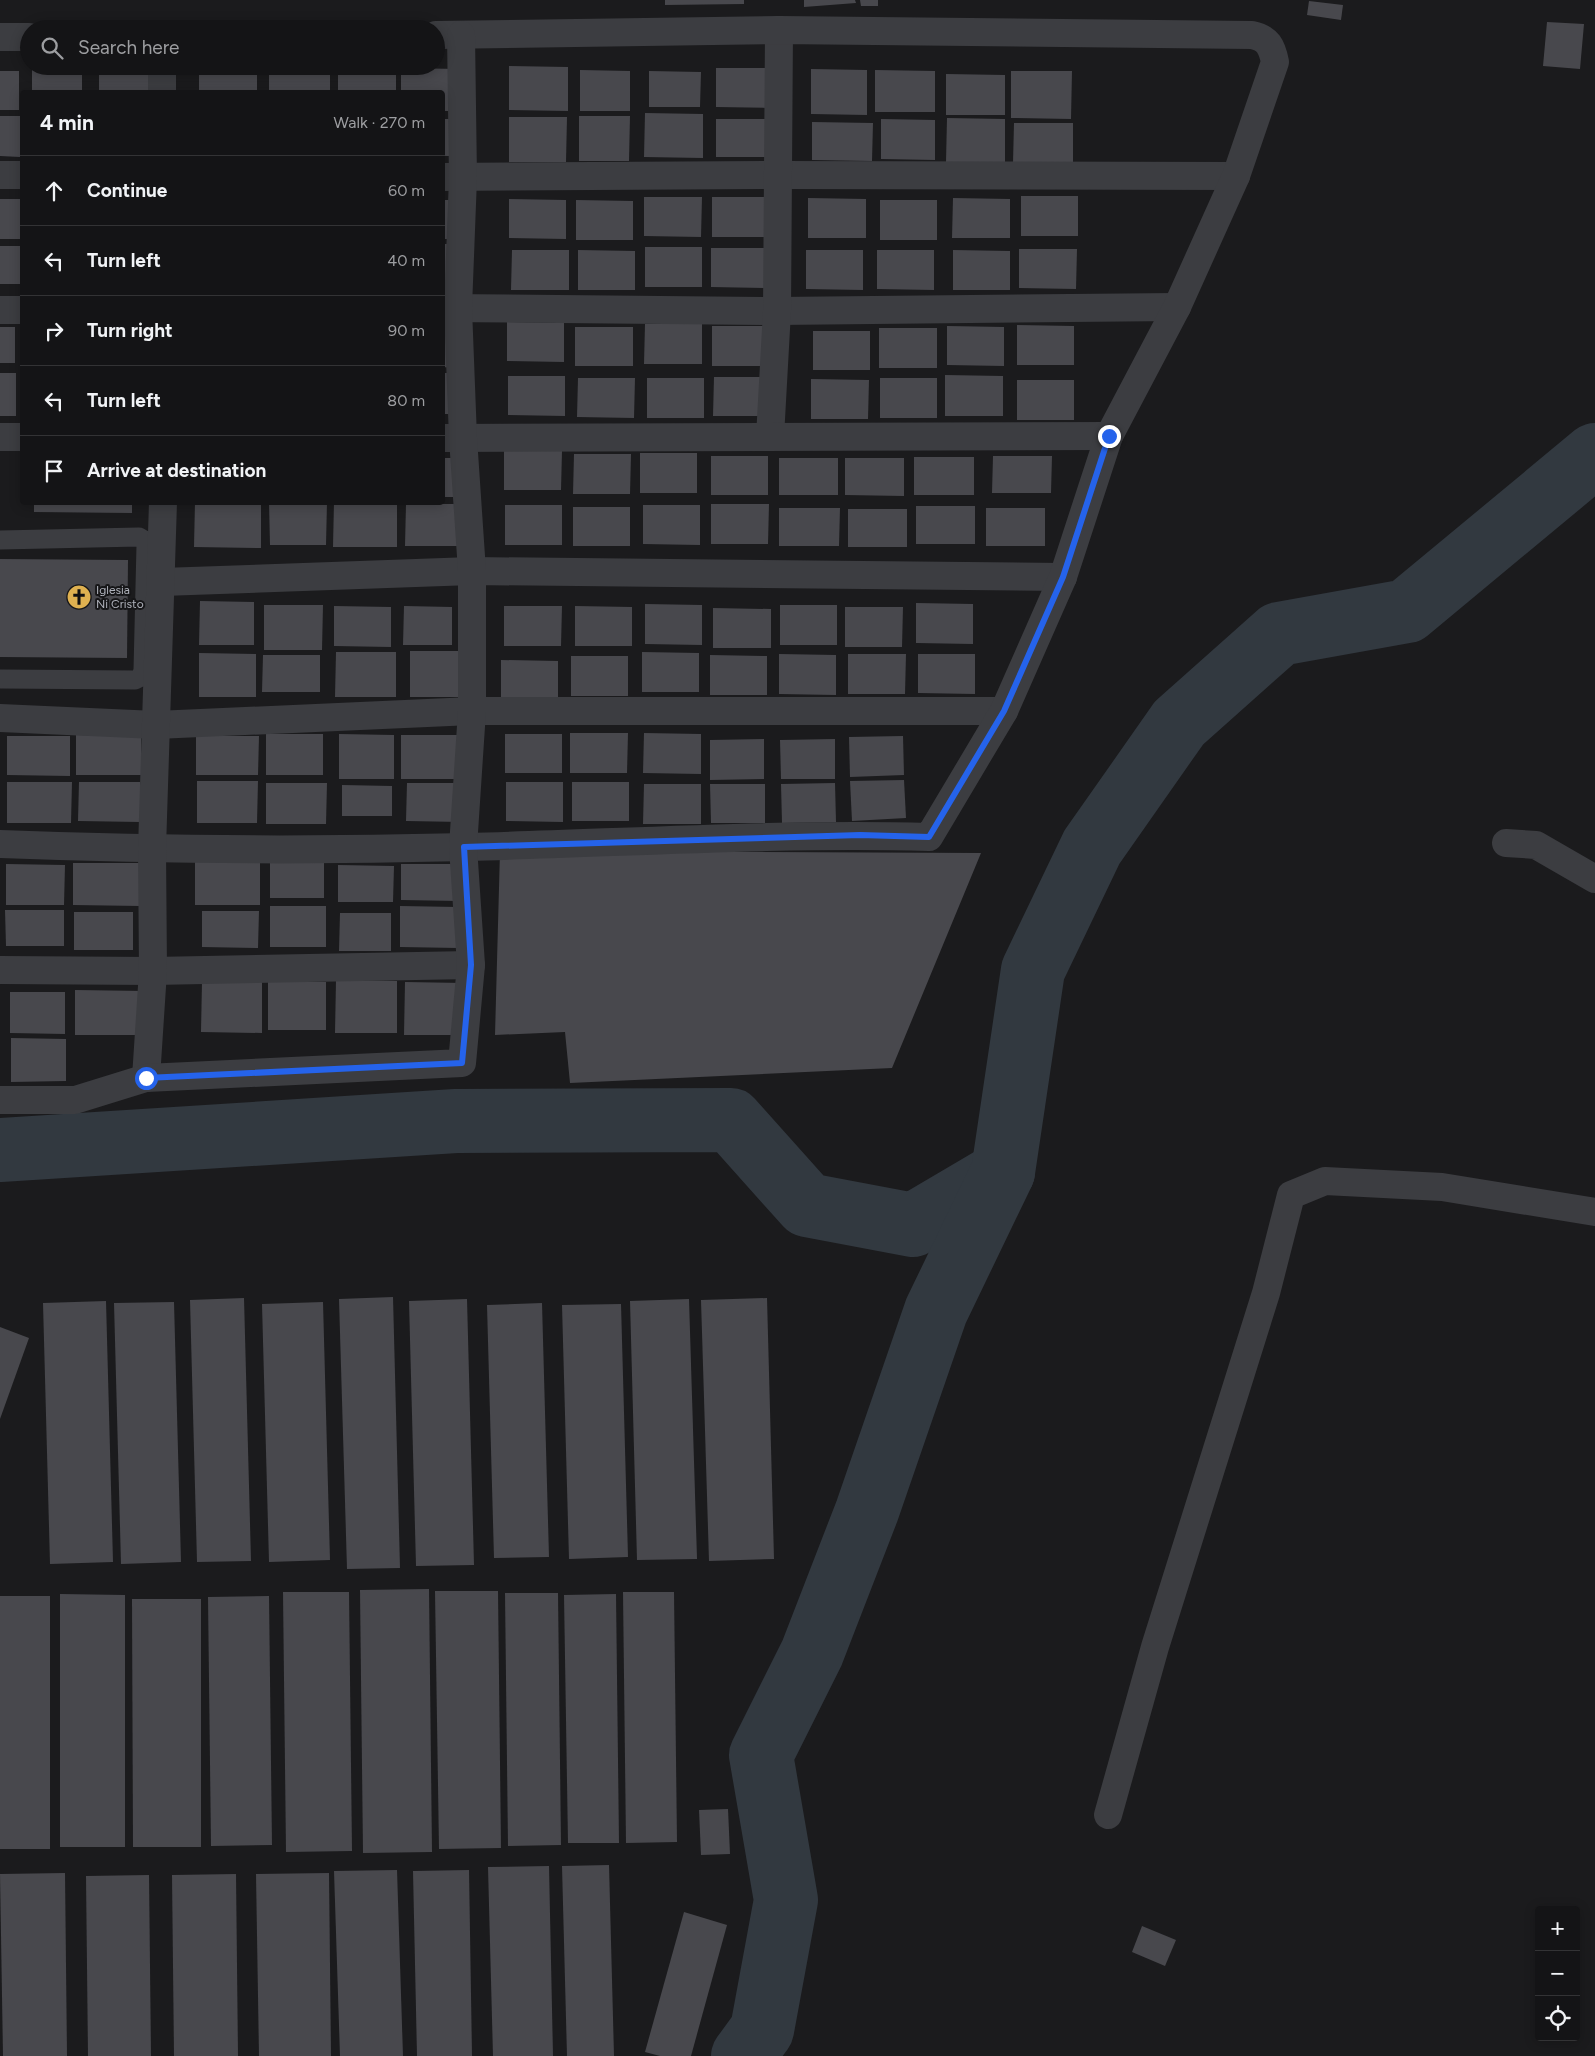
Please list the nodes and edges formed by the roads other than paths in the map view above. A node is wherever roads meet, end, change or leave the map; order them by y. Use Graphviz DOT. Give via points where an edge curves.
graph roads {
  1 [pos="779,30"];
  2 [pos="449,35"];
  3 [pos="0,37"];
  4 [pos="20,37"];
  5 [pos="162,75"];
  6 [pos="162,90"];
  7 [pos="0,175"];
  8 [pos="20,175"];
  9 [pos="778,175"];
  10 [pos="1236,176"];
  11 [pos="453,177"];
  12 [pos="1177,307"];
  13 [pos="450,308"];
  14 [pos="0,310"];
  15 [pos="20,310"];
  16 [pos="777,311"];
  17 [pos="1109,436"];
  18 [pos="0,437"];
  19 [pos="20,437"];
  20 [pos="770,437"];
  21 [pos="452,438"];
  22 [pos="163,505"];
  23 [pos="0,540"];
  24 [pos="472,571"];
  25 [pos="1063,577"];
  26 [pos="162,582"];
  27 [pos="0,680"];
  28 [pos="472,711"];
  29 [pos="1004,711"];
  30 [pos="0,718"];
  31 [pos="156,725"];
  32 [pos="1506,843"];
  33 [pos="0,844"];
  34 [pos="464,847"];
  35 [pos="152,849"];
  36 [pos="1595,879"];
  37 [pos="471,965"];
  38 [pos="0,970"];
  39 [pos="154,971"];
  40 [pos="146,1078"];
  41 [pos="0,1100"];
  42 [pos="1595,1212"];
  43 [pos="1108,1815"];
  1 -- 2 [label="street"];
  1 -- 9 [label="street"];
  1 -- 10 [label="street" via="1258,36 1270,44 1275,62"];
  2 -- 11 [label="street"];
  3 -- 4 [label="street"];
  5 -- 6 [label="street"];
  7 -- 8 [label="street"];
  9 -- 10 [label="street"];
  9 -- 11 [label="street"];
  9 -- 16 [label="street"];
  10 -- 12 [label="street"];
  11 -- 13 [label="street"];
  12 -- 16 [label="street"];
  12 -- 17 [label="street"];
  13 -- 16 [label="street"];
  13 -- 21 [label="street"];
  14 -- 15 [label="street"];
  16 -- 20 [label="street"];
  17 -- 20 [label="street"];
  17 -- 25 [label="street"];
  18 -- 19 [label="street"];
  20 -- 21 [label="street"];
  21 -- 24 [label="street"];
  22 -- 26 [label="street"];
  23 -- 27 [label="lane" via="139,536 146,545 141,677 135,680"];
  24 -- 25 [label="street"];
  24 -- 26 [label="street"];
  24 -- 28 [label="street"];
  25 -- 29 [label="street"];
  26 -- 31 [label="street"];
  28 -- 29 [label="street"];
  28 -- 31 [label="street"];
  28 -- 34 [label="street"];
  29 -- 34 [label="street" via="929,837 860,835"];
  30 -- 31 [label="street"];
  31 -- 35 [label="street"];
  32 -- 36 [label="street" via="1536,845"];
  33 -- 35 [label="street"];
  34 -- 35 [label="street"];
  34 -- 37 [label="street"];
  35 -- 39 [label="street"];
  37 -- 39 [label="street"];
  37 -- 40 [label="street" via="462,1063"];
  38 -- 39 [label="street"];
  39 -- 40 [label="street"];
  40 -- 41 [label="street" via="75,1100"];
  42 -- 43 [label="street" via="1442,1186 1325,1181 1291,1195 1266,1293 1160,1629"];
}
